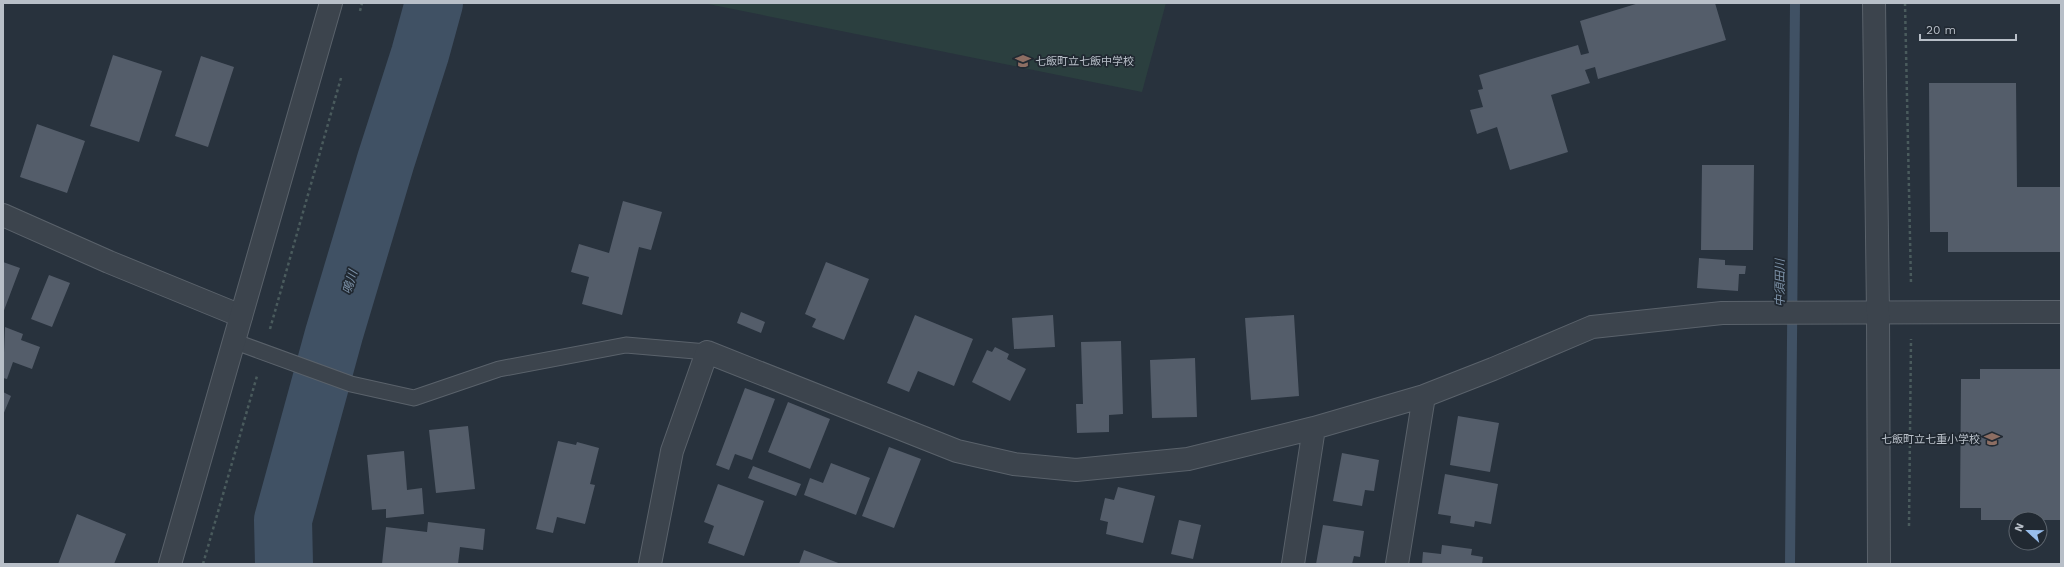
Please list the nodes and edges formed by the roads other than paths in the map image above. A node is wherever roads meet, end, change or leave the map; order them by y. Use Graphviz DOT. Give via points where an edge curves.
graph roads {
  1 [pos="331,3"];
  2 [pos="1874,3"];
  3 [pos="3,215"];
  4 [pos="2061,312"];
  5 [pos="1878,313"];
  6 [pos="241,316"];
  7 [pos="233,341"];
  8 [pos="707,352"];
  9 [pos="1424,396"];
  10 [pos="1314,428"];
  11 [pos="170,564"];
  12 [pos="650,564"];
  13 [pos="1292,564"];
  14 [pos="1397,564"];
  15 [pos="1879,564"];
  1 -- 6 [label="street"];
  2 -- 5 [label="street"];
  3 -- 6 [label="street"];
  4 -- 5 [label="street"];
  5 -- 9 [label="street" via="1722,313 1592,328"];
  5 -- 15 [label="street"];
  6 -- 7 [label="street"];
  7 -- 8 [label="lane" via="351,384 414,398 499,369 626,345"];
  7 -- 11 [label="street"];
  8 -- 10 [label="street" via="957,450 1014,464 1076,470 1188,459"];
  8 -- 12 [label="street" via="672,451"];
  9 -- 10 [label="street"];
  9 -- 14 [label="street"];
  10 -- 13 [label="street"];
}
